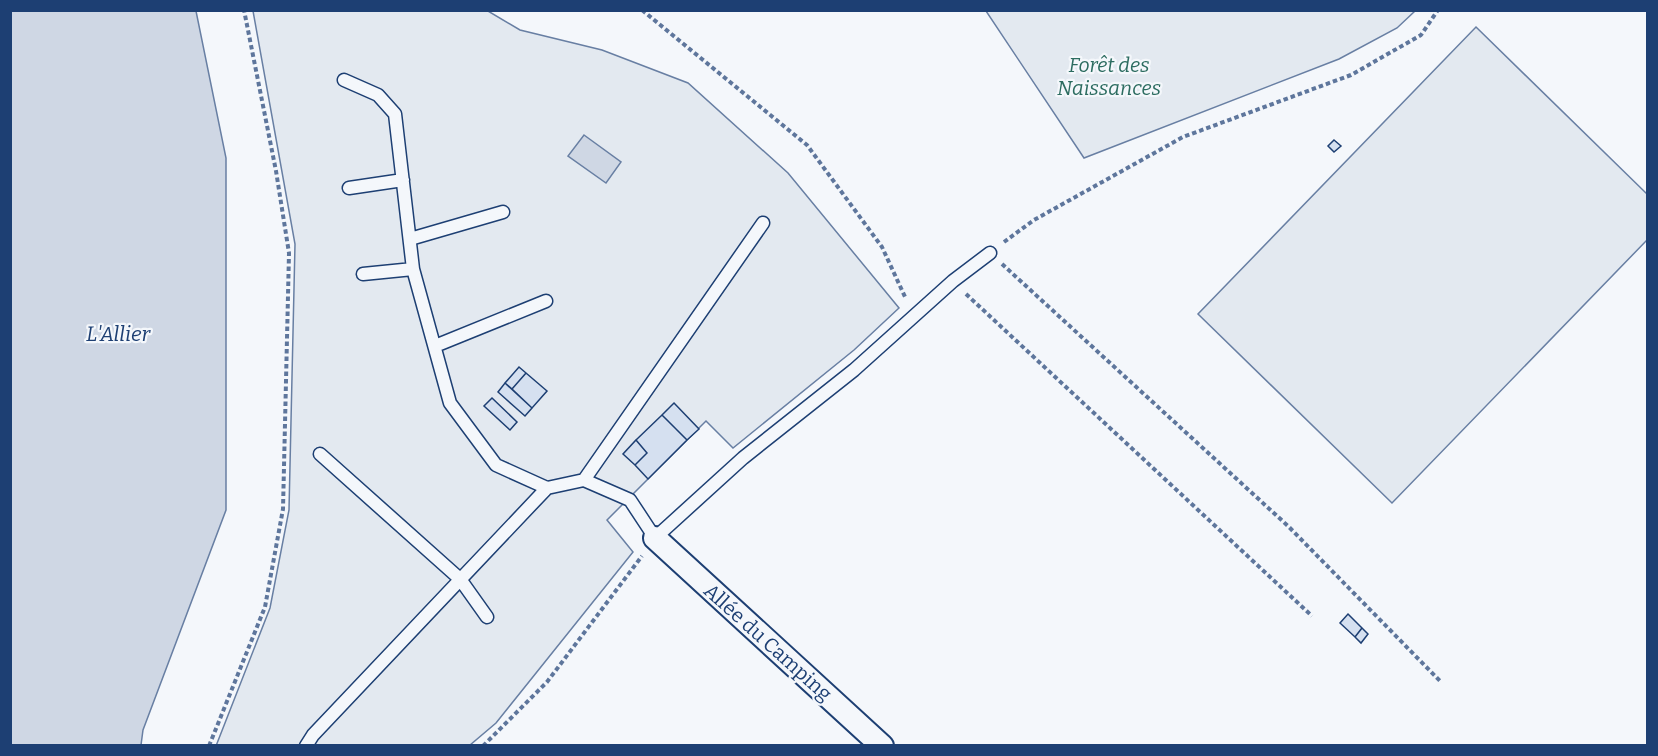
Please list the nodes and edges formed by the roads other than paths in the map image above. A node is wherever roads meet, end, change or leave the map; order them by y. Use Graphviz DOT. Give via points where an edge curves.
graph roads {
  1 [pos="344,80"];
  2 [pos="403,180"];
  3 [pos="349,188"];
  4 [pos="503,212"];
  5 [pos="763,223"];
  6 [pos="410,239"];
  7 [pos="990,253"];
  8 [pos="413,269"];
  9 [pos="363,274"];
  10 [pos="546,301"];
  11 [pos="435,346"];
  12 [pos="320,454"];
  13 [pos="584,480"];
  14 [pos="547,488"];
  15 [pos="655,538"];
  16 [pos="460,579"];
  17 [pos="487,617"];
  18 [pos="306,746"];
  19 [pos="882,746"];
  1 -- 2 [label="lane" via="378,95 395,114"];
  2 -- 3 [label="lane"];
  2 -- 6 [label="lane"];
  4 -- 6 [label="lane"];
  5 -- 13 [label="lane"];
  6 -- 8 [label="lane"];
  7 -- 15 [label="lane" via="854,370 743,458"];
  8 -- 9 [label="lane"];
  8 -- 11 [label="lane"];
  10 -- 11 [label="lane"];
  11 -- 14 [label="lane" via="450,403 496,465"];
  12 -- 16 [label="lane"];
  13 -- 14 [label="lane"];
  13 -- 15 [label="lane" via="630,500"];
  14 -- 16 [label="lane"];
  15 -- 19 [label="street, Allée du Camping"];
  16 -- 17 [label="lane"];
  16 -- 18 [label="lane"];
}
